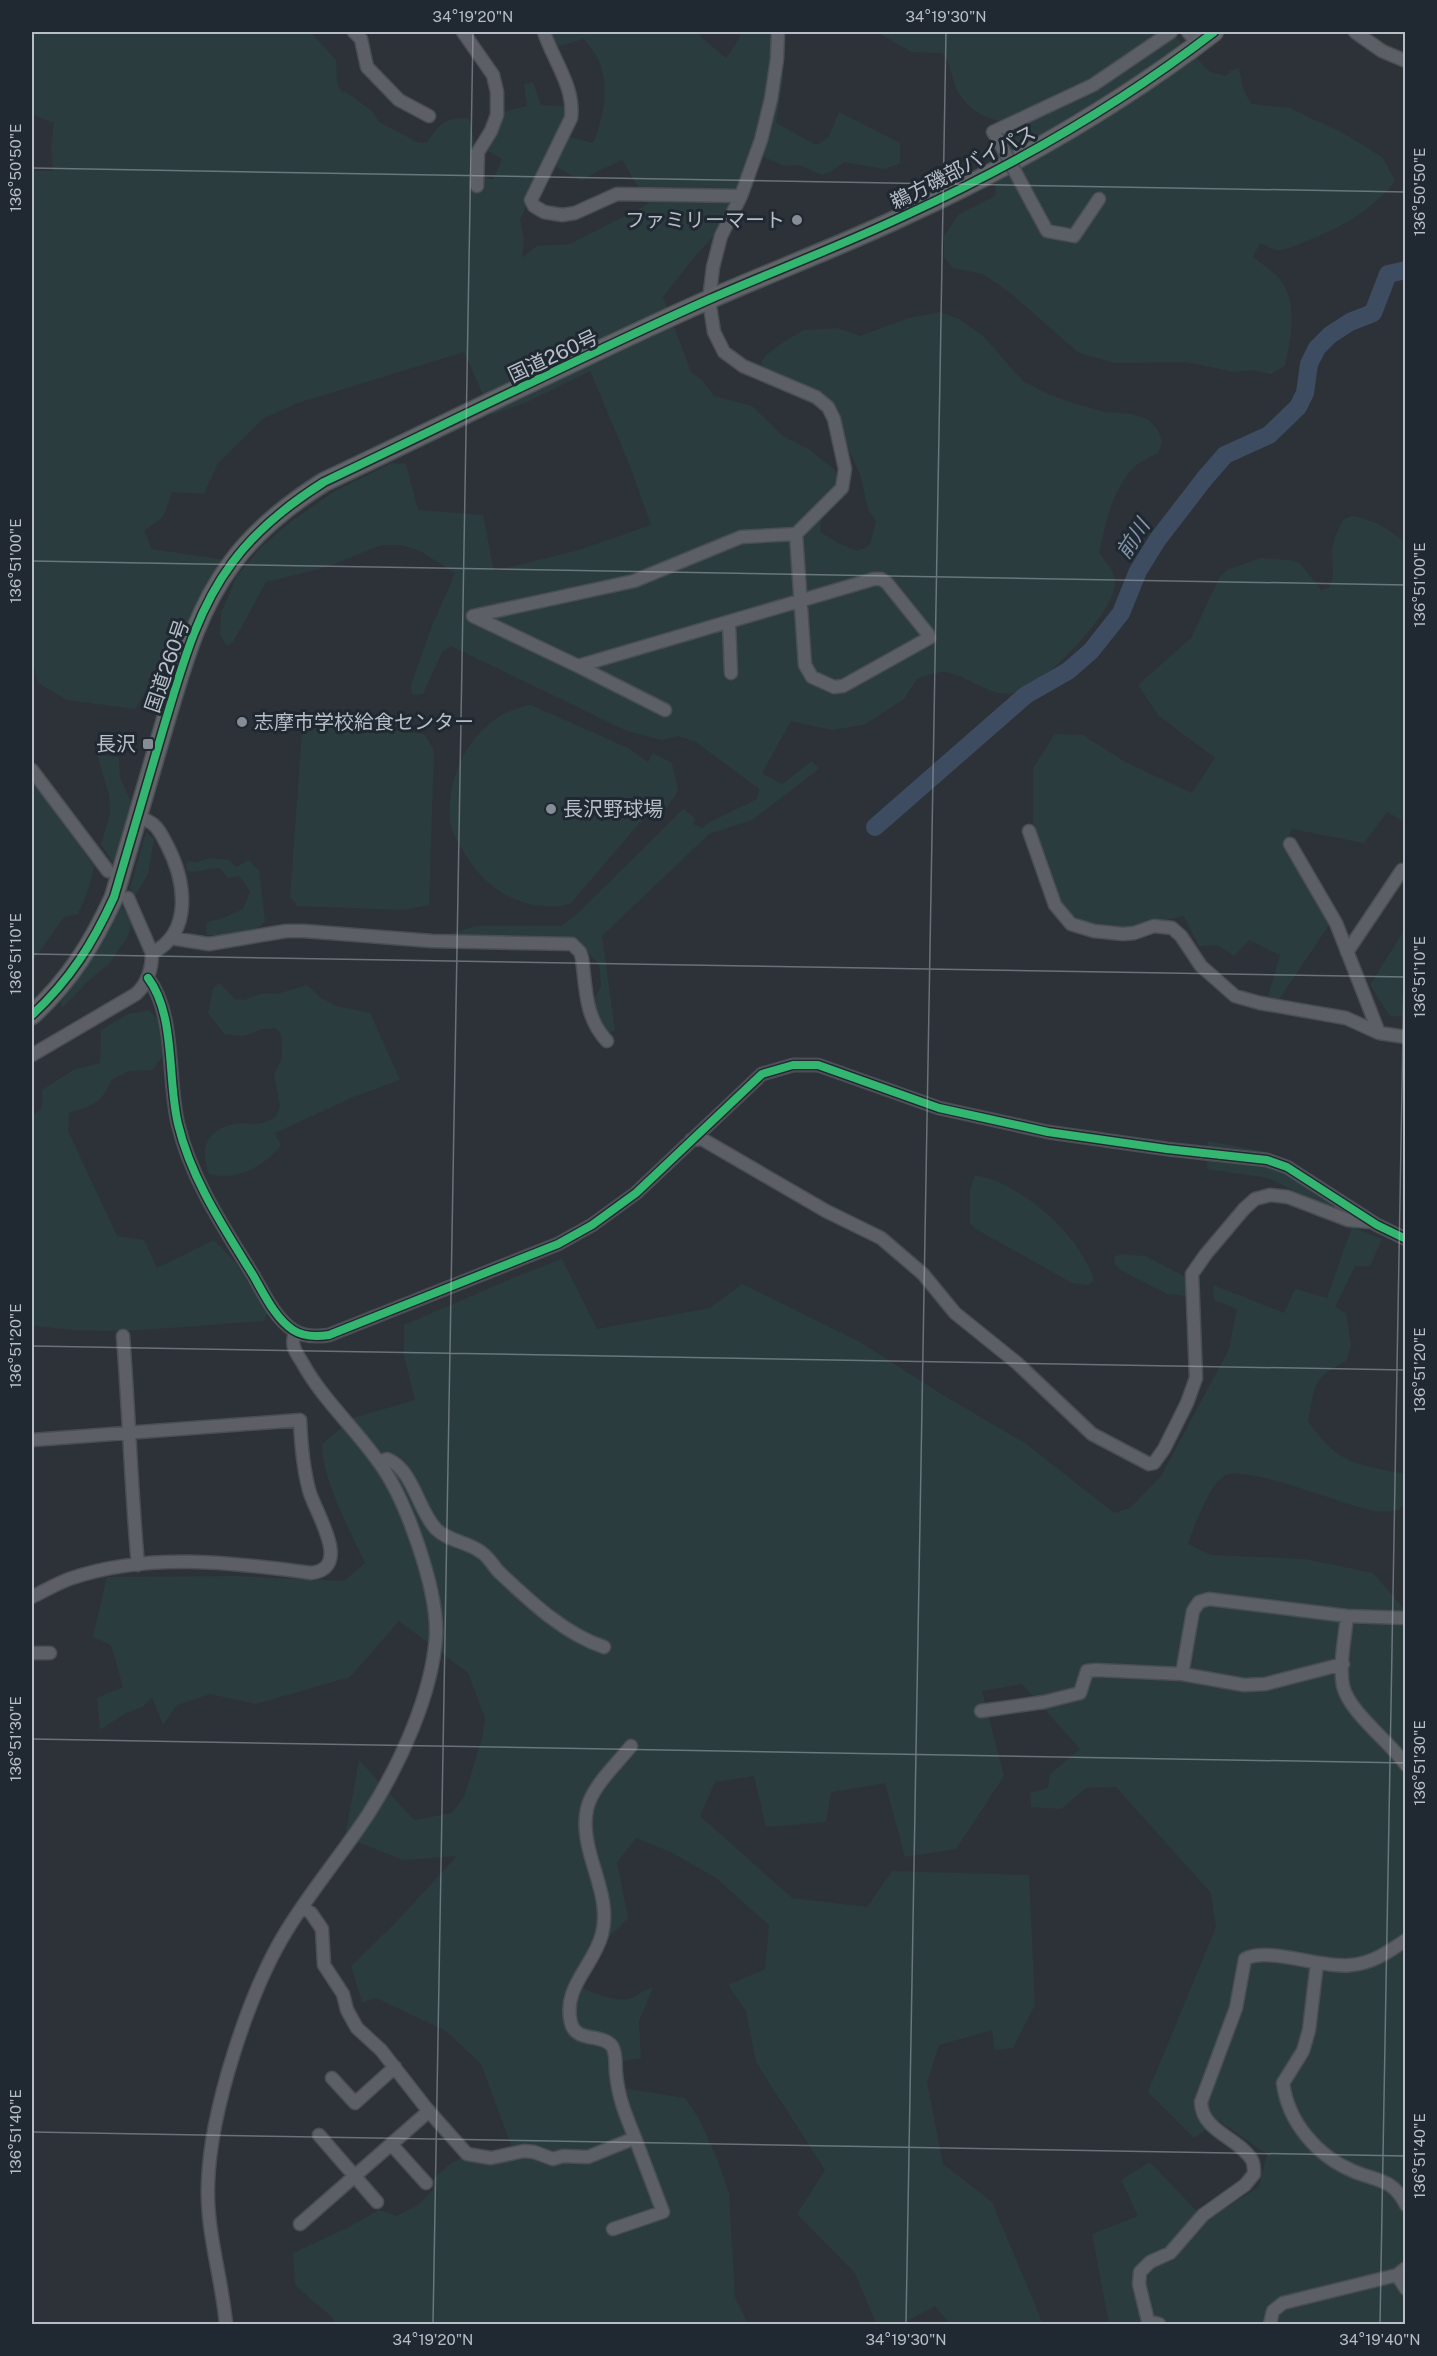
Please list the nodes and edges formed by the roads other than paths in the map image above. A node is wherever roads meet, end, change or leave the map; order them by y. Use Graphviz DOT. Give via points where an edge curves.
graph roads {
  1 [pos="354,32"];
  2 [pos="463,32"];
  3 [pos="544,32"];
  4 [pos="778,32"];
  5 [pos="1171,32"];
  6 [pos="1214,32"];
  7 [pos="1355,32"];
  8 [pos="1193,38"];
  9 [pos="1406,61"];
  10 [pos="429,116"];
  11 [pos="477,186"];
  12 [pos="741,196"];
  13 [pos="1099,199"];
  14 [pos="709,300"];
  15 [pos="796,534"];
  16 [pos="800,602"];
  17 [pos="729,623"];
  18 [pos="578,666"];
  19 [pos="731,673"];
  20 [pos="666,710"];
  21 [pos="32,770"];
  22 [pos="138,816"];
  23 [pos="1029,831"];
  24 [pos="1290,844"];
  25 [pos="1402,870"];
  26 [pos="108,872"];
  27 [pos="128,898"];
  28 [pos="171,938"];
  29 [pos="1347,952"];
  30 [pos="152,953"];
  31 [pos="148,978"];
  32 [pos="32,1015"];
  33 [pos="1379,1033"];
  34 [pos="1406,1038"];
  35 [pos="607,1041"];
  36 [pos="32,1055"];
  37 [pos="691,1140"];
  38 [pos="1373,1222"];
  39 [pos="1406,1239"];
  40 [pos="295,1331"];
  41 [pos="123,1336"];
  42 [pos="130,1433"];
  43 [pos="32,1440"];
  44 [pos="379,1462"];
  45 [pos="138,1565"];
  46 [pos="32,1597"];
  47 [pos="1347,1616"];
  48 [pos="1406,1618"];
  49 [pos="604,1647"];
  50 [pos="32,1653"];
  51 [pos="50,1653"];
  52 [pos="1343,1665"];
  53 [pos="1182,1674"];
  54 [pos="981,1711"];
  55 [pos="631,1746"];
  56 [pos="1406,1765"];
  57 [pos="302,1906"];
  58 [pos="1406,1940"];
  59 [pos="1317,1963"];
  60 [pos="395,2067"];
  61 [pos="332,2078"];
  62 [pos="429,2111"];
  63 [pos="319,2134"];
  64 [pos="635,2138"];
  65 [pos="391,2144"];
  66 [pos="354,2176"];
  67 [pos="426,2183"];
  68 [pos="377,2202"];
  69 [pos="1406,2205"];
  70 [pos="300,2224"];
  71 [pos="613,2229"];
  72 [pos="1401,2272"];
  73 [pos="1406,2289"];
  74 [pos="226,2325"];
  75 [pos="1159,2325"];
  76 [pos="1270,2325"];
  1 -- 10 [label="street" via="361,39 367,67 399,100"];
  2 -- 11 [label="street" via="493,75 497,92 497,115 478,152"];
  3 -- 12 [label="street" via="573,106 571,118 531,201 534,206 562,215 617,194"];
  4 -- 12 [label="street" via="771,99"];
  5 -- 13 [label="street, bridge" via="1093,85 993,132 1047,231 1074,236"];
  6 -- 8 [label="highway, 鵜方磯部バイパス"];
  7 -- 9 [label="street" via="1382,51"];
  8 -- 14 [label="highway, 鵜方磯部バイパス" via="1105,109 1008,165 906,216"];
  12 -- 14 [label="street" via="721,236"];
  14 -- 15 [label="street" via="714,332 731,358 816,397 834,419 845,469 842,488"];
  14 -- 22 [label="highway, 国道260号" via="324,482 258,532 231,563 204,609 184,659"];
  15 -- 16 [label="street"];
  15 -- 18 [label="street" via="741,537 634,581 473,616"];
  16 -- 16 [label="street" via="805,665 812,677 834,687 851,683 929,638 881,579"];
  16 -- 17 [label="street"];
  17 -- 18 [label="street"];
  17 -- 19 [label="street"];
  18 -- 20 [label="street"];
  21 -- 26 [label="street"];
  22 -- 28 [label="street" via="160,831 182,884 181,914"];
  22 -- 32 [label="highway, 国道260号" via="114,897 98,934 72,972"];
  23 -- 33 [label="street" via="1055,905 1071,924 1123,934 1154,926 1172,928 1201,966 1235,996 1346,1018"];
  24 -- 29 [label="street" via="1336,922"];
  25 -- 29 [label="street"];
  27 -- 30 [label="street"];
  28 -- 30 [label="street"];
  28 -- 35 [label="street" via="209,944 304,931 432,941 572,944 582,958 590,1016"];
  29 -- 33 [label="street"];
  30 -- 31 [label="street"];
  31 -- 36 [label="street" via="136,994"];
  31 -- 40 [label="street" via="161,999 176,1114 194,1173 273,1309"];
  33 -- 34 [label="street"];
  37 -- 38 [label="street" via="762,1074 794,1065 818,1065 939,1108 977,1117 1099,1140 1267,1160 1287,1167"];
  37 -- 38 [label="street" via="702,1139 881,1238 923,1274 955,1314 1017,1362 1092,1434 1149,1464 1164,1449 1196,1378 1192,1274 1244,1209 1255,1199 1270,1194 1348,1220"];
  37 -- 40 [label="street" via="636,1193 558,1244 329,1335 319,1337"];
  38 -- 39 [label="street"];
  40 -- 44 [label="street" via="293,1346 307,1372"];
  41 -- 42 [label="street"];
  42 -- 43 [label="street"];
  42 -- 45 [label="street"];
  42 -- 45 [label="street" via="300,1420 309,1494 331,1549 325,1569 311,1572 230,1563"];
  44 -- 49 [label="street" via="387,1459 397,1463 438,1531 484,1553 496,1570 547,1613 586,1642"];
  44 -- 57 [label="street" via="407,1516 432,1594 436,1635 433,1655 426,1688 397,1763 368,1814"];
  45 -- 46 [label="street" via="89,1573"];
  47 -- 48 [label="street"];
  47 -- 52 [label="street"];
  47 -- 53 [label="street" via="1209,1599 1199,1602 1193,1611"];
  50 -- 51 [label="street"];
  52 -- 53 [label="street" via="1265,1683 1244,1684"];
  52 -- 56 [label="street" via="1343,1686 1350,1700"];
  53 -- 54 [label="street" via="1087,1671 1080,1693"];
  55 -- 64 [label="street" via="593,1794 588,1807 586,1840 603,1897 602,1934 573,1988 570,2022 578,2033 607,2042 613,2049 620,2100"];
  57 -- 60 [label="street" via="322,1929 323,1962 343,1994 346,2010 357,2028"];
  57 -- 74 [label="street" via="265,1970 247,2018 232,2061 212,2148 209,2219"];
  58 -- 59 [label="street" via="1376,1960 1350,1966"];
  59 -- 69 [label="street" via="1309,2030 1303,2051 1283,2083 1285,2100 1292,2117 1333,2162 1387,2181"];
  59 -- 75 [label="street" via="1267,1955 1245,1959 1236,2008 1201,2110 1206,2121 1252,2161 1254,2174 1203,2215 1170,2253 1150,2262 1140,2272 1148,2321"];
  60 -- 61 [label="street" via="355,2103"];
  60 -- 62 [label="street"];
  62 -- 64 [label="street" via="467,2154 483,2158 524,2151 553,2159 588,2157"];
  62 -- 65 [label="street"];
  63 -- 66 [label="street"];
  64 -- 71 [label="street" via="663,2212"];
  65 -- 66 [label="street"];
  65 -- 67 [label="street"];
  66 -- 68 [label="street"];
  66 -- 70 [label="street"];
  72 -- 73 [label="street"];
  72 -- 76 [label="street" via="1283,2303 1273,2311"];
}
